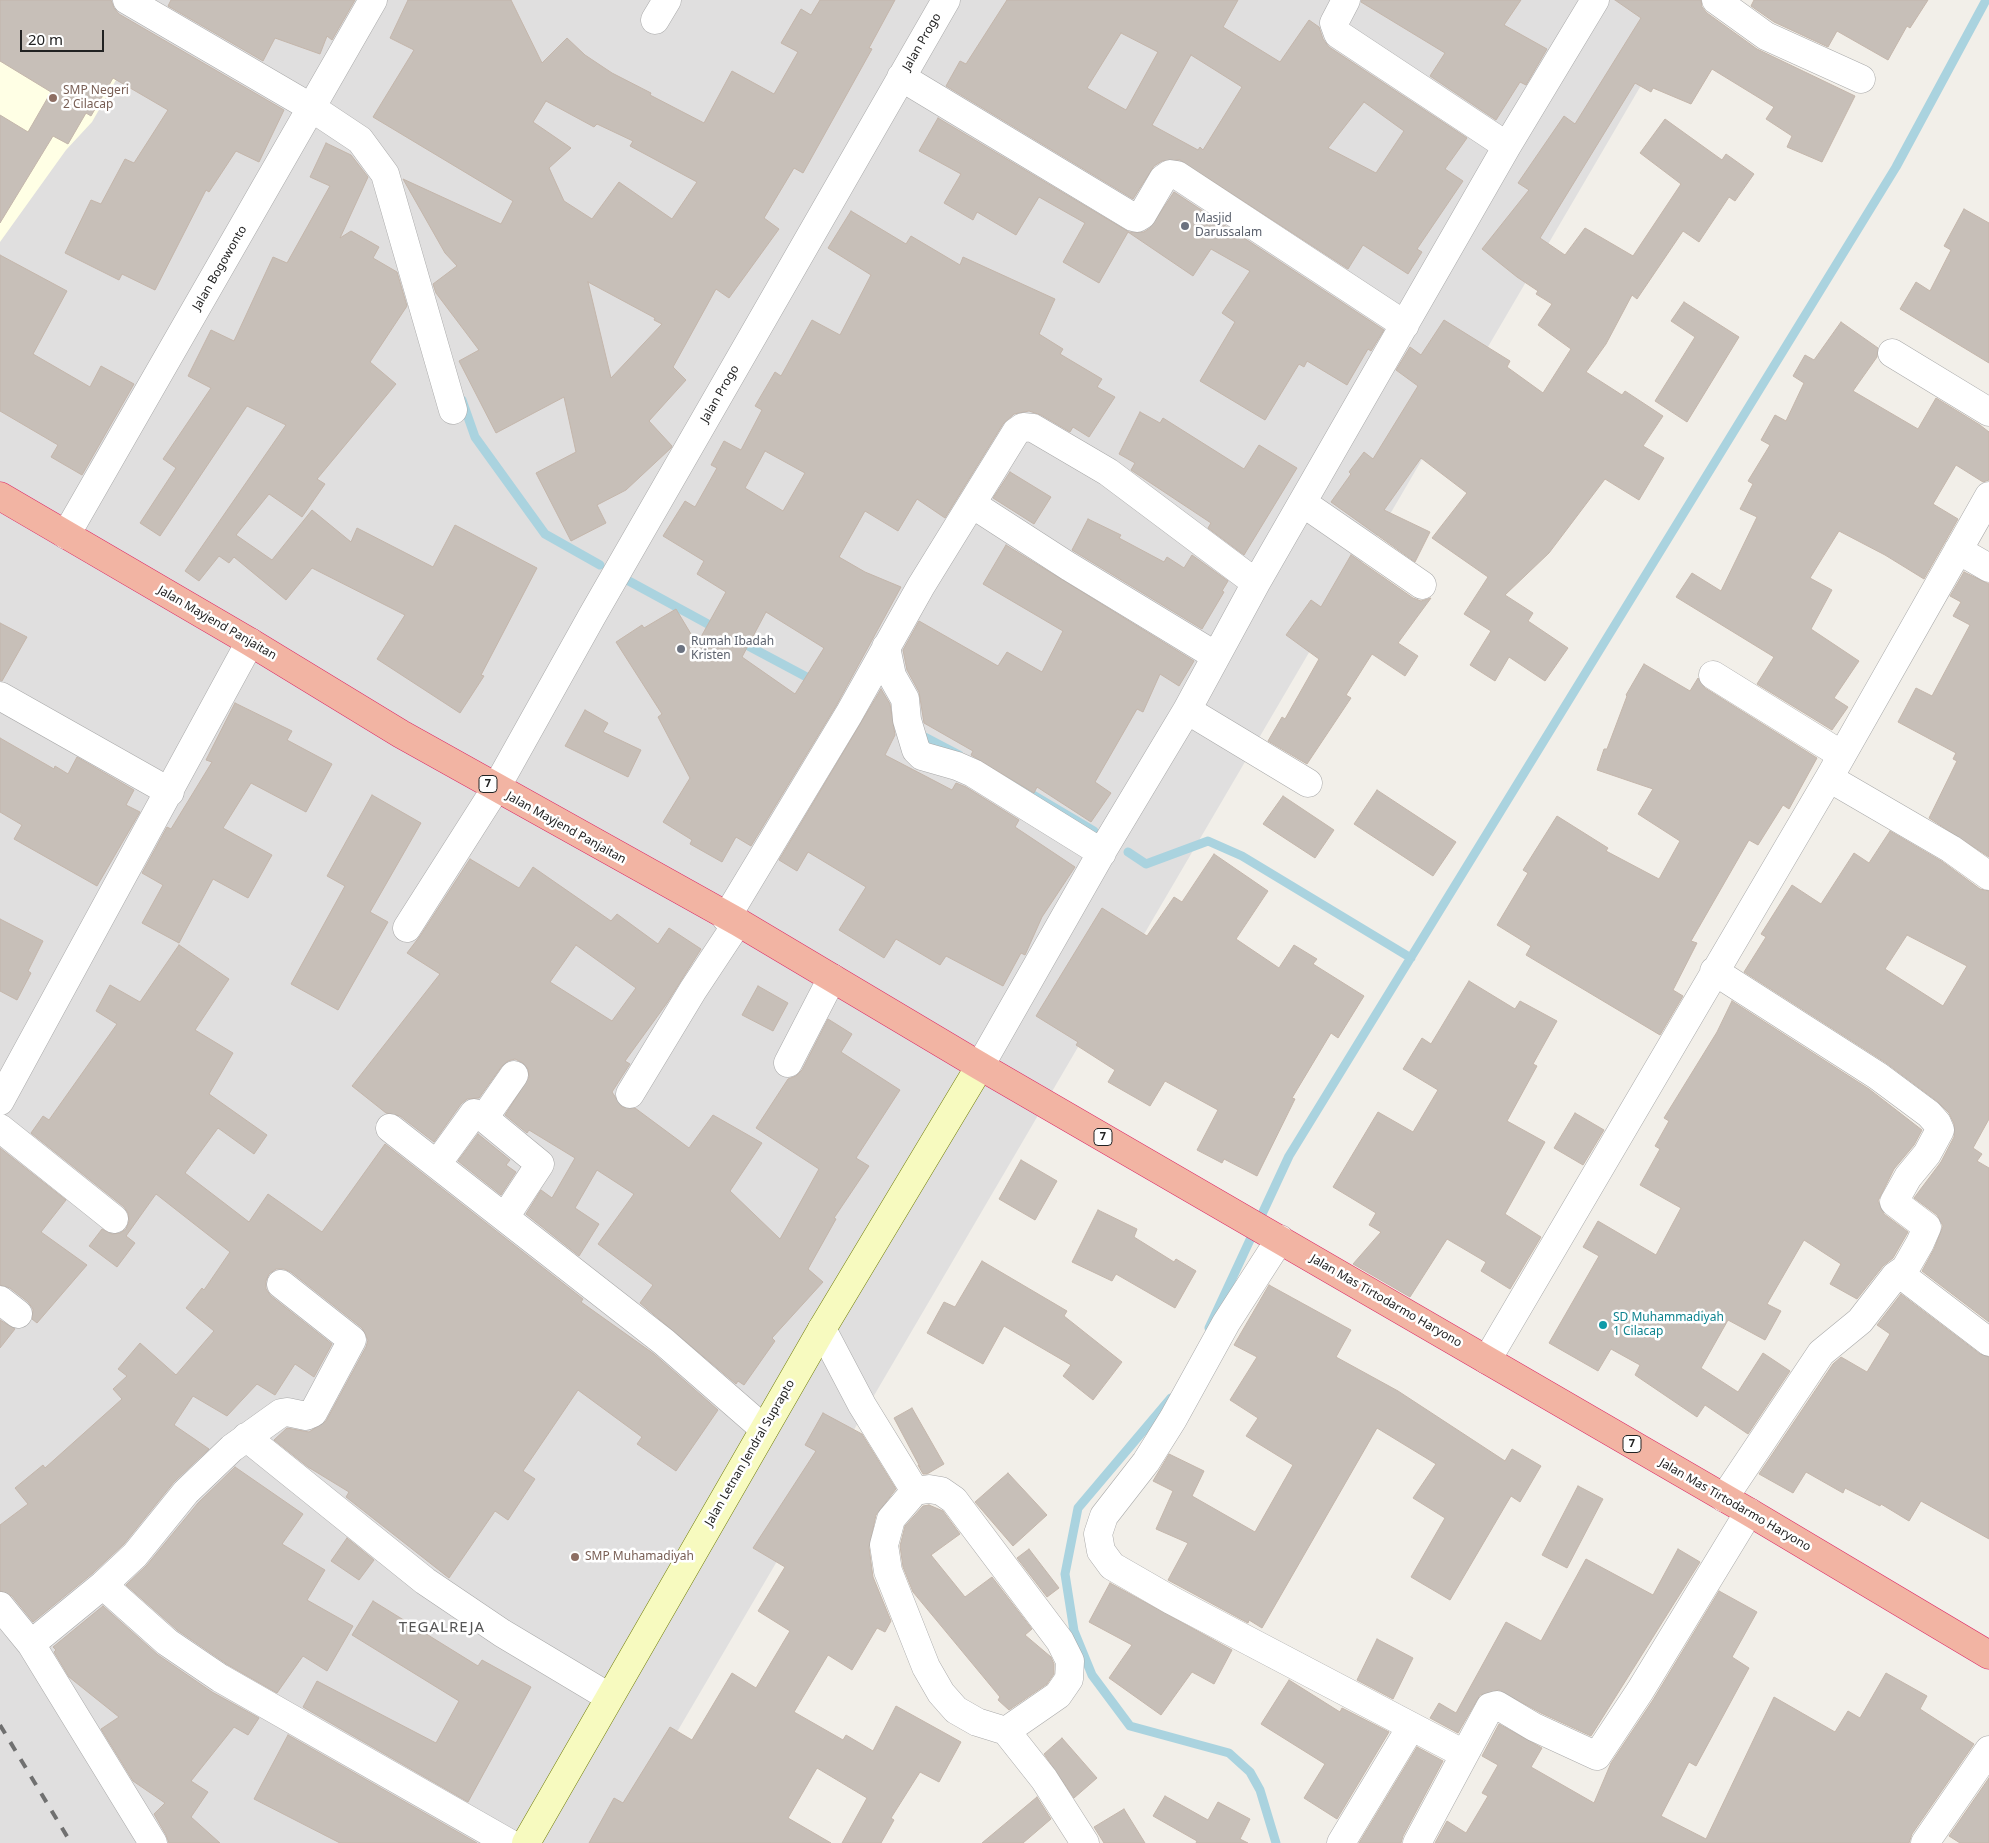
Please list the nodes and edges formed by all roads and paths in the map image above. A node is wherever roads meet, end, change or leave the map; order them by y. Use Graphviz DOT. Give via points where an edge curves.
graph roads {
  1 [pos="127,0"];
  2 [pos="373,0"];
  3 [pos="946,0"];
  4 [pos="1346,0"];
  5 [pos="1595,0"];
  6 [pos="1716,0"];
  7 [pos="901,77"];
  8 [pos="1861,79"];
  9 [pos="312,108"];
  10 [pos="1507,146"];
  11 [pos="1405,325"];
  12 [pos="1892,353"];
  13 [pos="453,410"];
  14 [pos="1989,412"];
  15 [pos="0,496"];
  16 [pos="1989,496"];
  17 [pos="1303,503"];
  18 [pos="972,504"];
  19 [pos="66,535"];
  20 [pos="1958,550"];
  21 [pos="1989,568"];
  22 [pos="1256,583"];
  23 [pos="1422,586"];
  24 [pos="250,642"];
  25 [pos="886,647"];
  26 [pos="1216,656"];
  27 [pos="1713,674"];
  28 [pos="0,696"];
  29 [pos="1187,710"];
  30 [pos="1835,766"];
  31 [pos="1308,783"];
  32 [pos="496,788"];
  33 [pos="170,792"];
  34 [pos="1102,853"];
  35 [pos="1989,876"];
  36 [pos="732,920"];
  37 [pos="407,928"];
  38 [pos="1714,971"];
  39 [pos="832,978"];
  40 [pos="788,1063"];
  41 [pos="980,1066"];
  42 [pos="514,1075"];
  43 [pos="630,1094"];
  44 [pos="0,1101"];
  45 [pos="484,1118"];
  46 [pos="0,1128"];
  47 [pos="390,1128"];
  48 [pos="437,1164"];
  49 [pos="505,1217"];
  50 [pos="114,1220"];
  51 [pos="1277,1238"];
  52 [pos="1900,1274"];
  53 [pos="281,1284"];
  54 [pos="822,1329"];
  55 [pos="1989,1342"];
  56 [pos="1487,1360"];
  57 [pos="764,1429"];
  58 [pos="246,1437"];
  59 [pos="915,1491"];
  60 [pos="1724,1498"];
  61 [pos="1749,1512"];
  62 [pos="103,1585"];
  63 [pos="0,1606"];
  64 [pos="31,1644"];
  65 [pos="1989,1655"];
  66 [pos="609,1698"];
  67 [pos="995,1727"];
  68 [pos="1411,1727"];
  69 [pos="1989,1750"];
  70 [pos="1464,1754"];
  71 [pos="1075,1840"];
  72 [pos="153,1843"];
  73 [pos="508,1843"];
  74 [pos="526,1843"];
  75 [pos="1341,1843"];
  76 [pos="1417,1843"];
  77 [pos="1925,1843"];
  1 -- 9 [label="street"];
  2 -- 9 [label="street, Jalan Bogowonto"];
  3 -- 7 [label="street, Jalan Progo"];
  4 -- 10 [label="street" via="1334,23 1338,34"];
  5 -- 10 [label="street"];
  6 -- 8 [label="street" via="1766,36"];
  7 -- 11 [label="street" via="1133,217 1142,215 1164,179 1170,174 1178,174"];
  7 -- 32 [label="street, Jalan Progo"];
  9 -- 13 [label="street" via="360,140 385,174"];
  9 -- 19 [label="street, Jalan Bogowonto"];
  10 -- 11 [label="street"];
  11 -- 17 [label="street"];
  12 -- 14 [label="street"];
  15 -- 19 [label="highway, Jalan Mayjend Panjaitan / 7"];
  16 -- 20 [label="street"];
  17 -- 22 [label="street"];
  17 -- 23 [label="street"];
  18 -- 22 [label="street" via="1016,432 1033,428 1108,472"];
  18 -- 25 [label="street"];
  18 -- 26 [label="street"];
  19 -- 24 [label="highway, Jalan Mayjend Panjaitan / 7"];
  20 -- 21 [label="street"];
  20 -- 30 [label="street"];
  22 -- 26 [label="street"];
  24 -- 32 [label="highway, Jalan Mayjend Panjaitan / 7"];
  24 -- 33 [label="street"];
  25 -- 34 [label="street" via="892,676 905,699 916,750 922,756 973,773"];
  25 -- 36 [label="street"];
  26 -- 29 [label="street"];
  27 -- 30 [label="street"];
  28 -- 33 [label="street"];
  29 -- 31 [label="street"];
  29 -- 34 [label="street"];
  30 -- 35 [label="street"];
  30 -- 38 [label="street"];
  32 -- 36 [label="highway, Jalan Mayjend Panjaitan / 7"];
  32 -- 37 [label="street, Jalan Progo"];
  33 -- 44 [label="street"];
  34 -- 41 [label="street"];
  36 -- 39 [label="highway, Jalan Mayjend Panjaitan / 7"];
  36 -- 43 [label="street"];
  38 -- 52 [label="street" via="1878,1076 1938,1123 1937,1139 1912,1170 1894,1202 1927,1227"];
  38 -- 56 [label="street"];
  39 -- 40 [label="street"];
  39 -- 41 [label="highway, Jalan Mayjend Panjaitan / 7"];
  41 -- 51 [label="highway, 7"];
  41 -- 54 [label="main road, Jalan Letnan Jendral Suprapto"];
  42 -- 45 [label="street"];
  45 -- 48 [label="street" via="474,1113"];
  45 -- 49 [label="street" via="540,1164"];
  46 -- 50 [label="street"];
  47 -- 48 [label="street"];
  48 -- 49 [label="street"];
  49 -- 57 [label="street" via="664,1342"];
  51 -- 56 [label="highway, Jalan Mas Tirtodarmo Haryono / 7"];
  51 -- 68 [label="street" via="1173,1419 1146,1462 1104,1516 1098,1534 1101,1551 1112,1566 1171,1600"];
  52 -- 55 [label="street"];
  52 -- 60 [label="street" via="1895,1276 1860,1321 1821,1352"];
  53 -- 58 [label="street" via="352,1340 313,1413 306,1416 281,1413"];
  54 -- 57 [label="main road, Jalan Letnan Jendral Suprapto"];
  54 -- 59 [label="street" via="862,1405"];
  56 -- 60 [label="highway, Jalan Mas Tirtodarmo Haryono / 7"];
  57 -- 66 [label="main road, Jalan Letnan Jendral Suprapto"];
  58 -- 62 [label="street" via="191,1486 135,1555"];
  58 -- 66 [label="street" via="425,1581 502,1633"];
  59 -- 67 [label="street" via="891,1519 884,1545 888,1571 926,1667 941,1692 956,1710"];
  59 -- 67 [label="street" via="935,1490 954,1500 1070,1660 1069,1679 1058,1694"];
  60 -- 61 [label="highway, Jalan Mas Tirtodarmo Haryono / 7"];
  61 -- 65 [label="highway, Jalan Mas Tirtodarmo Haryono / 7"];
  61 -- 70 [label="street" via="1597,1756 1534,1728 1497,1706 1487,1710"];
  62 -- 64 [label="street"];
  62 -- 73 [label="street" via="167,1642 220,1678"];
  63 -- 64 [label="street"];
  64 -- 72 [label="street"];
  66 -- 74 [label="main road, Jalan Letnan Jendral Suprapto"];
  67 -- 71 [label="street" via="1044,1779"];
  68 -- 70 [label="street"];
  68 -- 75 [label="street"];
  69 -- 77 [label="street"];
  70 -- 76 [label="street"];
}
